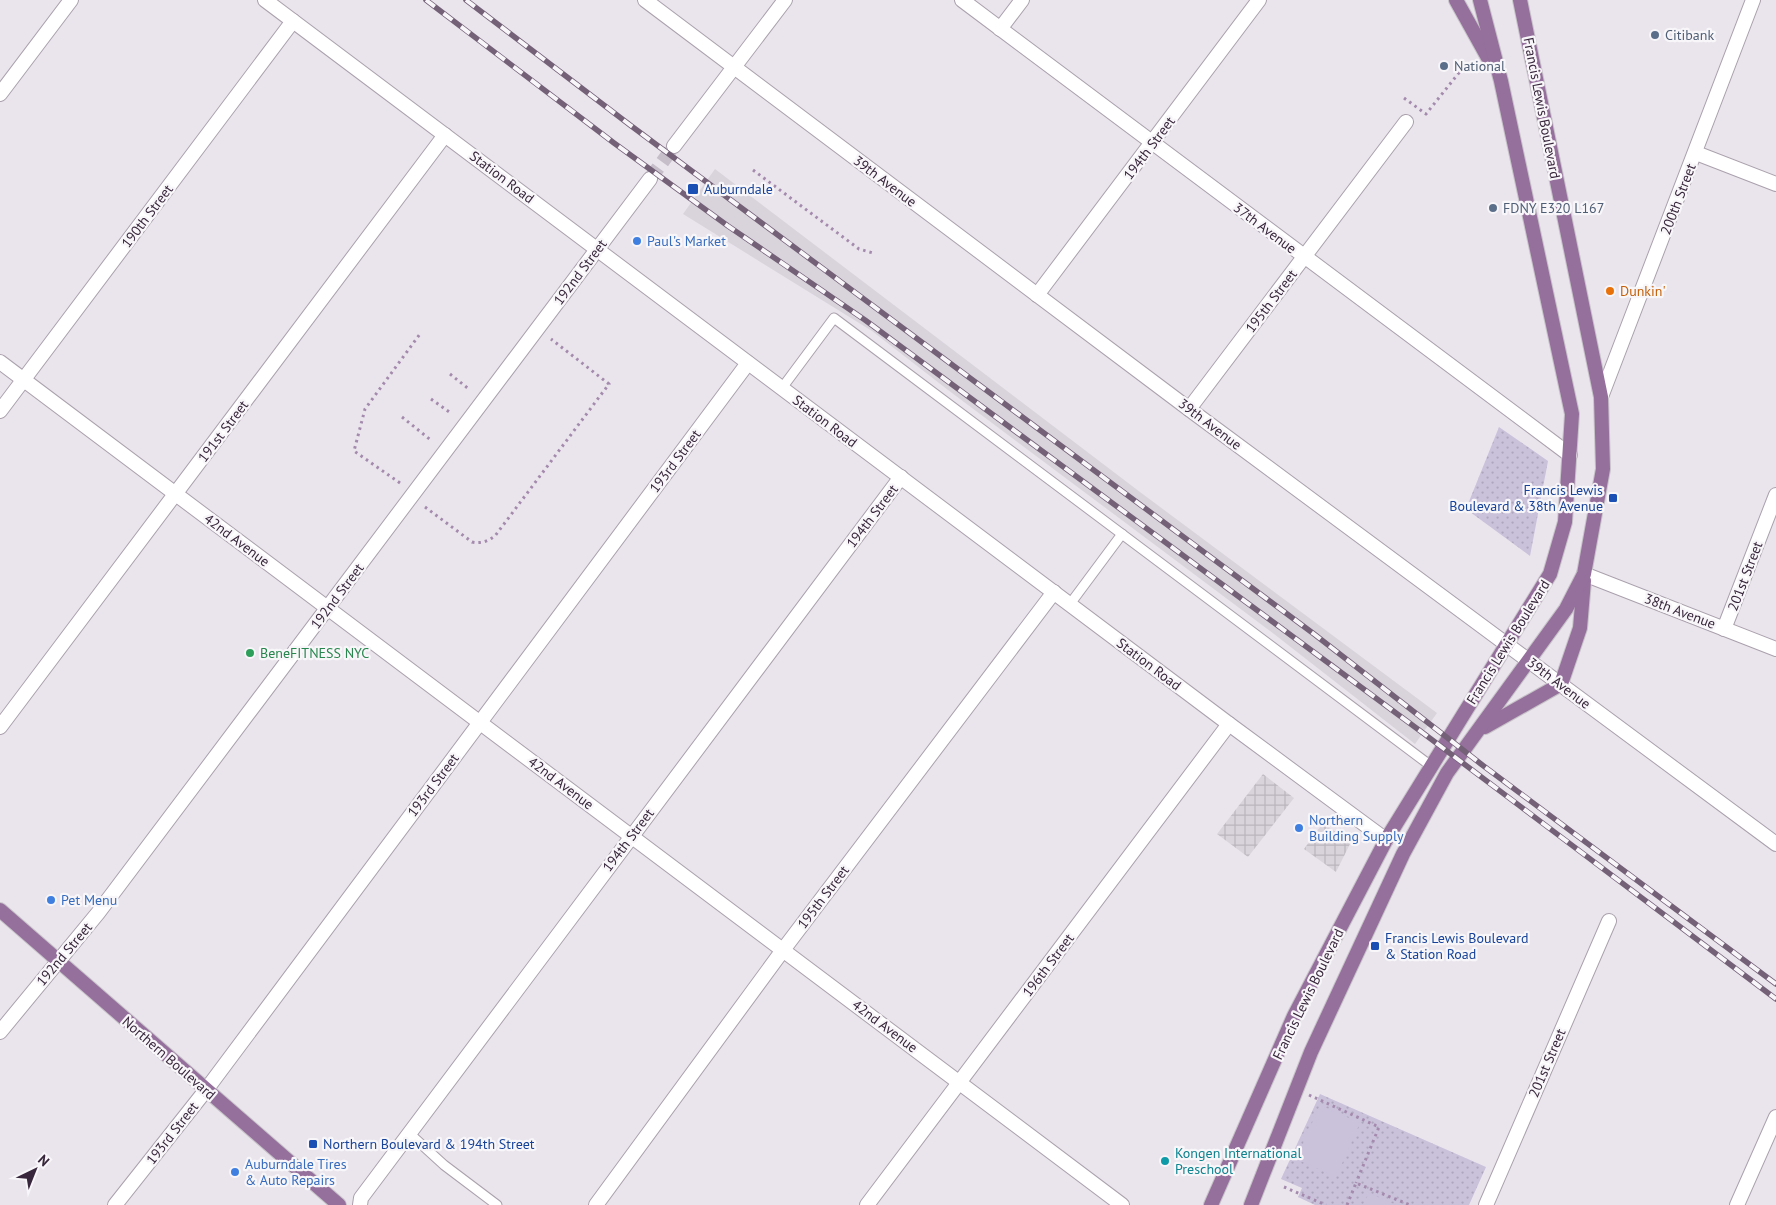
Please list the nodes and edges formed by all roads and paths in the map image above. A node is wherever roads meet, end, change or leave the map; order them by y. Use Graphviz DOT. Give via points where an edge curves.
graph roads {
  1 [pos="71,0"];
  2 [pos="265,0"];
  3 [pos="646,0"];
  4 [pos="785,0"];
  5 [pos="962,0"];
  6 [pos="1022,0"];
  7 [pos="1259,0"];
  8 [pos="1456,0"];
  9 [pos="1480,0"];
  10 [pos="1520,0"];
  11 [pos="1753,0"];
  12 [pos="293,21"];
  13 [pos="1000,29"];
  14 [pos="734,67"];
  15 [pos="1462,69"];
  16 [pos="1502,81"];
  17 [pos="0,94"];
  18 [pos="1404,98"];
  19 [pos="1406,122"];
  20 [pos="445,134"];
  21 [pos="1152,144"];
  22 [pos="674,146"];
  23 [pos="1696,153"];
  24 [pos="753,170"];
  25 [pos="650,179"];
  26 [pos="1776,184"];
  27 [pos="597,249"];
  28 [pos="873,253"];
  29 [pos="1304,257"];
  30 [pos="1037,295"];
  31 [pos="420,334"];
  32 [pos="551,339"];
  33 [pos="0,362"];
  34 [pos="748,364"];
  35 [pos="450,374"];
  36 [pos="24,380"];
  37 [pos="782,388"];
  38 [pos="470,390"];
  39 [pos="1601,397"];
  40 [pos="431,399"];
  41 [pos="1190,409"];
  42 [pos="0,411"];
  43 [pos="452,414"];
  44 [pos="402,418"];
  45 [pos="432,441"];
  46 [pos="1570,455"];
  47 [pos="901,477"];
  48 [pos="400,483"];
  49 [pos="175,494"];
  50 [pos="1776,495"];
  51 [pos="425,507"];
  52 [pos="1122,534"];
  53 [pos="1584,574"];
  54 [pos="1054,592"];
  55 [pos="1070,604"];
  56 [pos="328,609"];
  57 [pos="1724,629"];
  58 [pos="1507,644"];
  59 [pos="1776,648"];
  60 [pos="1529,661"];
  61 [pos="1561,684"];
  62 [pos="479,722"];
  63 [pos="1229,724"];
  64 [pos="0,727"];
  65 [pos="1480,730"];
  66 [pos="1431,766"];
  67 [pos="631,836"];
  68 [pos="1386,840"];
  69 [pos="1776,844"];
  70 [pos="0,910"];
  71 [pos="1609,921"];
  72 [pos="784,950"];
  73 [pos="59,961"];
  74 [pos="0,1032"];
  75 [pos="960,1083"];
  76 [pos="206,1090"];
  77 [pos="1308,1095"];
  78 [pos="1776,1117"];
  79 [pos="409,1133"];
  80 [pos="1356,1183"];
  81 [pos="1284,1187"];
  82 [pos="116,1205"];
  83 [pos="339,1205"];
  84 [pos="360,1205"];
  85 [pos="497,1205"];
  86 [pos="596,1205"];
  87 [pos="867,1205"];
  88 [pos="1122,1205"];
  89 [pos="1210,1205"];
  90 [pos="1250,1205"];
  91 [pos="1326,1205"];
  92 [pos="1347,1205"];
  93 [pos="1410,1205"];
  94 [pos="1486,1205"];
  95 [pos="1737,1205"];
  1 -- 17 [label="street"];
  2 -- 12 [label="street, Station Road"];
  3 -- 14 [label="street, 39th Avenue"];
  4 -- 14 [label="street"];
  5 -- 13 [label="street, 37th Avenue"];
  6 -- 13 [label="street"];
  7 -- 21 [label="street, 194th Street"];
  8 -- 16 [label="main road"];
  9 -- 16 [label="main road, Francis Lewis Boulevard"];
  10 -- 39 [label="main road, Francis Lewis Boulevard"];
  11 -- 23 [label="street, 200th Street"];
  12 -- 20 [label="street, Station Road"];
  12 -- 36 [label="street, 190th Street"];
  13 -- 21 [label="street, 37th Avenue"];
  14 -- 22 [label="street"];
  14 -- 30 [label="street, 39th Avenue"];
  15 -- 18 [label="path" via="1426,114"];
  16 -- 46 [label="main road, Francis Lewis Boulevard" via="1572,414"];
  19 -- 29 [label="street, 195th Street"];
  20 -- 27 [label="street, Station Road"];
  20 -- 49 [label="street, 191st Street"];
  21 -- 29 [label="street, 37th Avenue"];
  21 -- 30 [label="street, 194th Street"];
  23 -- 26 [label="street"];
  23 -- 39 [label="street, 200th Street"];
  24 -- 28 [label="path" via="859,249"];
  25 -- 27 [label="street, 192nd Street"];
  27 -- 34 [label="street, Station Road"];
  27 -- 56 [label="street, 192nd Street"];
  29 -- 41 [label="street, 195th Street"];
  29 -- 46 [label="street, 37th Avenue"];
  30 -- 41 [label="street, 39th Avenue"];
  31 -- 48 [label="path" via="365,408 354,451"];
  32 -- 51 [label="path" via="609,384 495,536 488,541 472,542"];
  33 -- 36 [label="street, 42nd Avenue"];
  34 -- 37 [label="street, Station Road"];
  34 -- 62 [label="street, 193rd Street"];
  35 -- 38 [label="path"];
  36 -- 42 [label="street, 190th Street"];
  36 -- 49 [label="street, 42nd Avenue"];
  37 -- 47 [label="street, Station Road"];
  37 -- 52 [label="lane" via="834,318"];
  39 -- 53 [label="main road, Francis Lewis Boulevard" via="1603,469"];
  40 -- 43 [label="path"];
  41 -- 58 [label="street, 39th Avenue"];
  44 -- 45 [label="path"];
  46 -- 58 [label="main road, Francis Lewis Boulevard" via="1565,522 1550,574"];
  47 -- 54 [label="street, Station Road"];
  47 -- 67 [label="street, 194th Street"];
  49 -- 56 [label="street, 42nd Avenue"];
  49 -- 64 [label="street, 191st Street"];
  50 -- 57 [label="street, 201st Street"];
  52 -- 55 [label="lane"];
  52 -- 66 [label="lane"];
  53 -- 57 [label="street, 38th Avenue"];
  53 -- 60 [label="main road, Francis Lewis Boulevard" via="1566,609"];
  53 -- 61 [label="main road" via="1580,628"];
  54 -- 55 [label="street, Station Road"];
  54 -- 72 [label="street, 195th Street"];
  55 -- 63 [label="street, Station Road"];
  56 -- 62 [label="street, 42nd Avenue"];
  56 -- 73 [label="street, 192nd Street"];
  57 -- 59 [label="street, 38th Avenue"];
  58 -- 60 [label="street, 39th Avenue"];
  58 -- 66 [label="main road, Francis Lewis Boulevard"];
  60 -- 61 [label="street, 39th Avenue"];
  60 -- 65 [label="main road, Francis Lewis Boulevard"];
  61 -- 65 [label="main road"];
  61 -- 69 [label="street, 39th Avenue"];
  62 -- 67 [label="street, 42nd Avenue"];
  62 -- 76 [label="street, 193rd Street"];
  63 -- 68 [label="street, Station Road"];
  63 -- 75 [label="street, 196th Street"];
  65 -- 90 [label="main road, Francis Lewis Boulevard" via="1447,773 1403,854 1311,1052"];
  66 -- 68 [label="main road, Francis Lewis Boulevard"];
  67 -- 72 [label="street, 42nd Avenue"];
  67 -- 79 [label="street, 194th Street"];
  68 -- 89 [label="main road, Francis Lewis Boulevard" via="1294,1016"];
  70 -- 73 [label="main road, Northern Boulevard"];
  71 -- 94 [label="street, 201st Street"];
  72 -- 75 [label="street, 42nd Avenue"];
  72 -- 86 [label="street, 195th Street"];
  73 -- 74 [label="street, 192nd Street"];
  73 -- 76 [label="main road, Northern Boulevard"];
  75 -- 87 [label="street, 196th Street"];
  75 -- 88 [label="street, 42nd Avenue"];
  76 -- 82 [label="street, 193rd Street"];
  76 -- 83 [label="main road, Northern Boulevard"];
  77 -- 80 [label="path" via="1379,1127"];
  78 -- 95 [label="street"];
  79 -- 84 [label="street, 194th Street" via="361,1198"];
  79 -- 85 [label="lane" via="444,1165"];
  80 -- 92 [label="path"];
  80 -- 93 [label="path"];
  81 -- 91 [label="path"];
}
